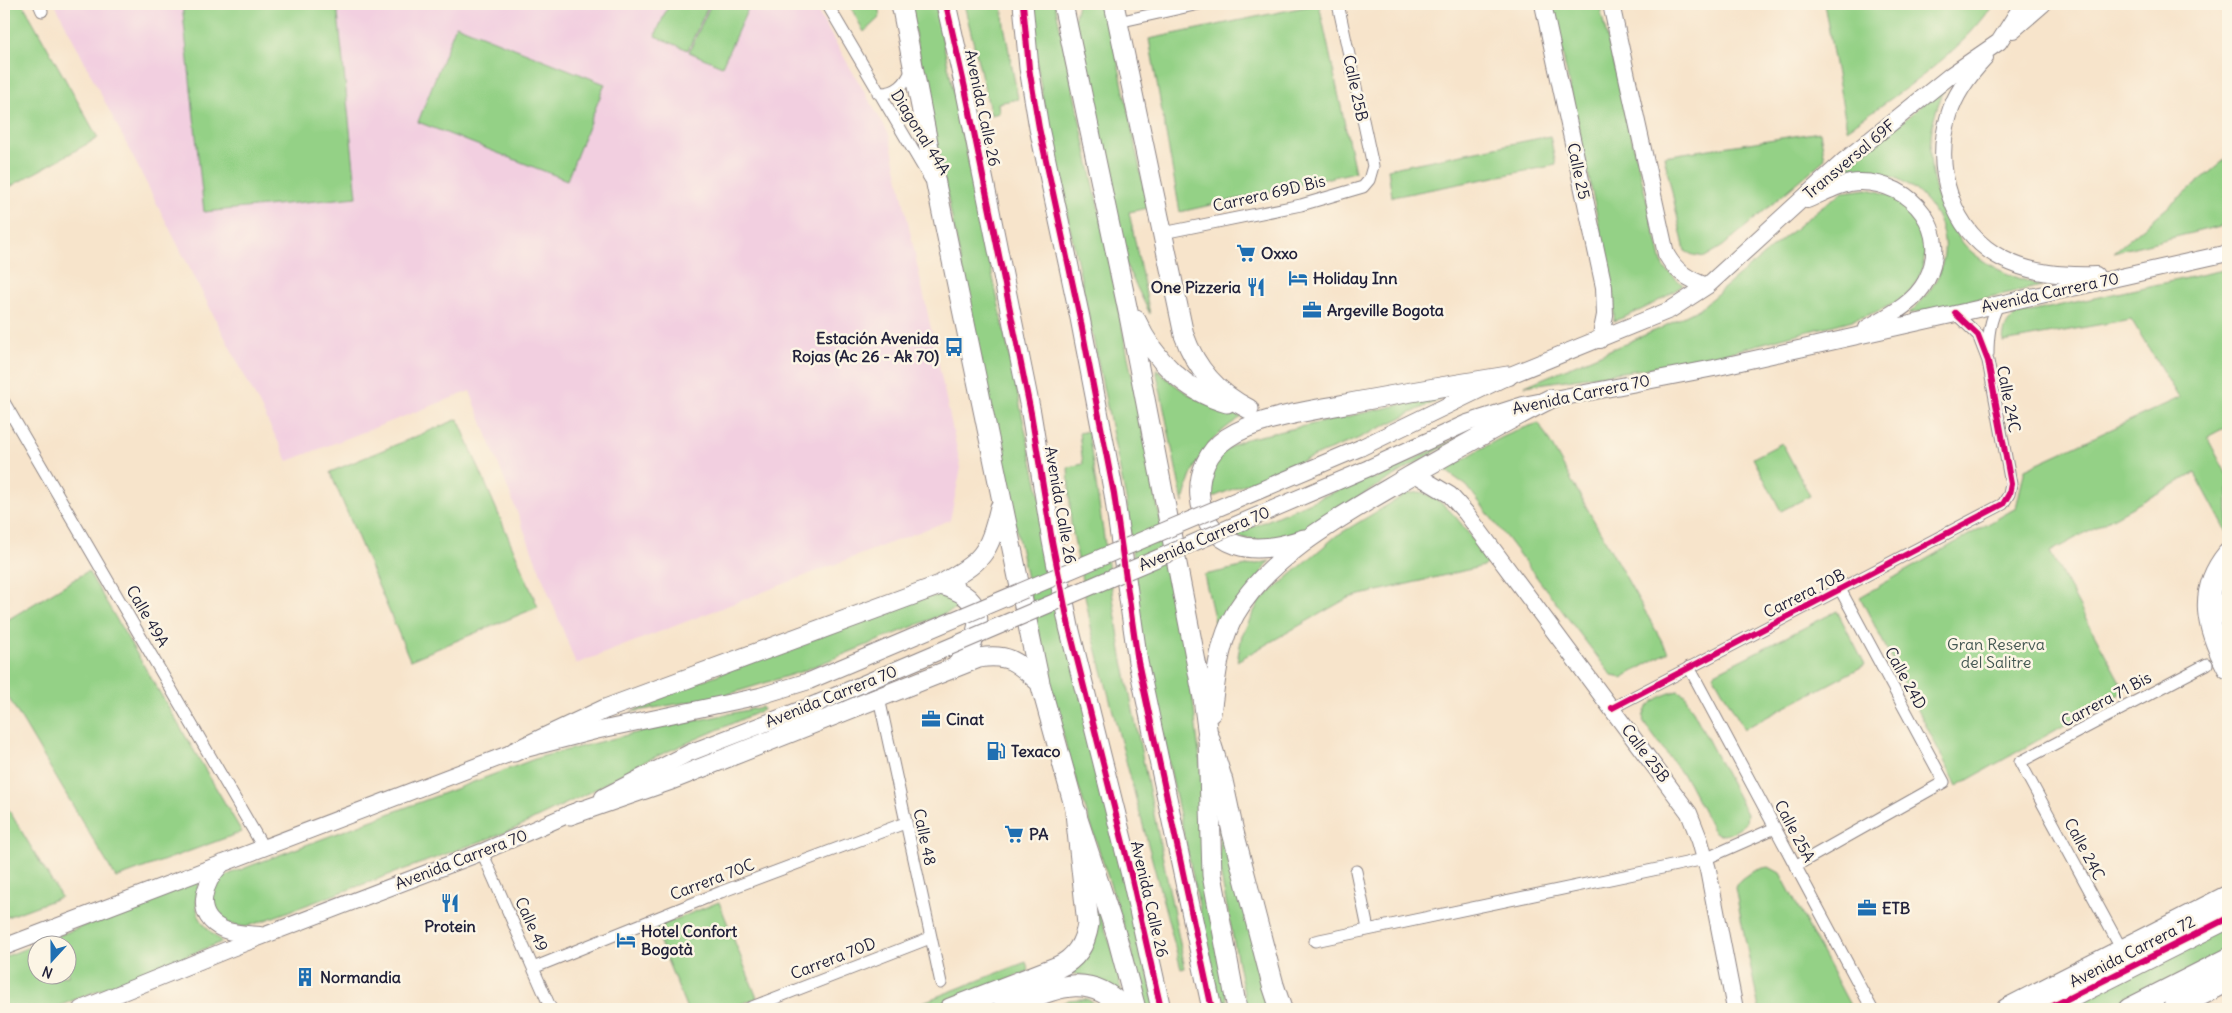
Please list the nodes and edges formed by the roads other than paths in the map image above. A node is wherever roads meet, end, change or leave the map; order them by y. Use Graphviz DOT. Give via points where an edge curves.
graph roads {
  1 [pos="827,4"];
  2 [pos="901,4"];
  3 [pos="946,4"];
  4 [pos="1023,4"];
  5 [pos="1063,4"];
  6 [pos="1073,4"];
  7 [pos="1114,4"];
  8 [pos="1199,4"];
  9 [pos="1338,4"];
  10 [pos="1543,4"];
  11 [pos="1611,4"];
  12 [pos="2023,4"];
  13 [pos="2043,4"];
  14 [pos="1118,22"];
  15 [pos="1067,27"];
  16 [pos="1999,42"];
  17 [pos="913,67"];
  18 [pos="878,93"];
  19 [pos="1373,172"];
  20 [pos="936,189"];
  21 [pos="1794,205"];
  22 [pos="1163,233"];
  23 [pos="2228,252"];
  24 [pos="2128,275"];
  25 [pos="1707,286"];
  26 [pos="1124,294"];
  27 [pos="1999,303"];
  28 [pos="1955,313"];
  29 [pos="1857,334"];
  30 [pos="1600,340"];
  31 [pos="1988,361"];
  32 [pos="1508,376"];
  33 [pos="1550,399"];
  34 [pos="4,402"];
  35 [pos="1249,409"];
  36 [pos="1292,414"];
  37 [pos="1414,474"];
  38 [pos="2007,500"];
  39 [pos="1001,503"];
  40 [pos="1312,536"];
  41 [pos="2228,554"];
  42 [pos="940,585"];
  43 [pos="1840,589"];
  44 [pos="2228,601"];
  45 [pos="2228,614"];
  46 [pos="2207,664"];
  47 [pos="956,666"];
  48 [pos="1689,667"];
  49 [pos="2228,668"];
  50 [pos="1040,683"];
  51 [pos="879,698"];
  52 [pos="1612,708"];
  53 [pos="1208,736"];
  54 [pos="514,752"];
  55 [pos="2020,762"];
  56 [pos="1076,813"];
  57 [pos="570,815"];
  58 [pos="905,823"];
  59 [pos="1775,828"];
  60 [pos="264,847"];
  61 [pos="482,852"];
  62 [pos="1705,859"];
  63 [pos="225,861"];
  64 [pos="1795,866"];
  65 [pos="1356,871"];
  66 [pos="2228,896"];
  67 [pos="2228,918"];
  68 [pos="1368,929"];
  69 [pos="264,936"];
  70 [pos="930,938"];
  71 [pos="1315,941"];
  72 [pos="4,947"];
  73 [pos="2122,950"];
  74 [pos="2228,959"];
  75 [pos="533,968"];
  76 [pos="2228,981"];
  77 [pos="941,983"];
  78 [pos="765,1006"];
  79 [pos="2180,1006"];
  80 [pos="81,1009"];
  81 [pos="551,1009"];
  82 [pos="747,1009"];
  83 [pos="950,1009"];
  84 [pos="1003,1009"];
  85 [pos="1124,1009"];
  86 [pos="1136,1009"];
  87 [pos="1161,1009"];
  88 [pos="1212,1009"];
  89 [pos="1238,1009"];
  90 [pos="1281,1009"];
  91 [pos="1735,1009"];
  92 [pos="1872,1009"];
  93 [pos="2015,1009"];
  94 [pos="2047,1009"];
  95 [pos="2129,1009"];
  96 [pos="2211,1009"];
  1 -- 18 [label="street, Diagonal 44A"];
  2 -- 17 [label="main road"];
  3 -- 87 [label="main road, Avenida Calle 26" via="1031,413 1069,627"];
  4 -- 88 [label="main road" via="1039,128 1114,494 1145,696"];
  5 -- 15 [label="main road"];
  6 -- 15 [label="main road"];
  7 -- 14 [label="main road"];
  8 -- 14 [label="street"];
  9 -- 19 [label="street, Calle 25B"];
  10 -- 30 [label="main road, Calle 25" via="1604,287 1605,315"];
  11 -- 25 [label="main road" via="1666,254 1682,274"];
  12 -- 16 [label="main road"];
  13 -- 16 [label="main road"];
  14 -- 22 [label="main road"];
  15 -- 26 [label="main road"];
  16 -- 21 [label="main road, Transversal 69F" via="1951,74"];
  16 -- 24 [label="main road" via="1976,67 1949,114 1942,166 1956,211 1967,229 1984,246 2003,259 2030,270 2057,274"];
  17 -- 18 [label="street" via="899,88"];
  17 -- 20 [label="main road"];
  18 -- 20 [label="street, Diagonal 44A"];
  19 -- 22 [label="street, Carrera 69D Bis" via="1363,187 1301,205"];
  20 -- 39 [label="main road"];
  21 -- 25 [label="main road, Transversal 69F"];
  21 -- 29 [label="main road" via="1845,184 1872,183 1906,194 1927,220 1934,240 1926,282 1905,305"];
  22 -- 35 [label="main road" via="1180,319 1194,359 1216,387"];
  23 -- 24 [label="main road, Avenida Carrera 70"];
  24 -- 27 [label="main road, Avenida Carrera 70"];
  25 -- 30 [label="main road, Avenida Carrera 70" via="1670,310"];
  26 -- 35 [label="main road" via="1145,339 1172,372 1203,393"];
  26 -- 53 [label="main road" via="1192,638"];
  27 -- 28 [label="main road, Avenida Carrera 70"];
  27 -- 31 [label="street, Calle 24C" via="1990,327"];
  28 -- 29 [label="main road, Avenida Carrera 70"];
  28 -- 31 [label="street, Calle 24C" via="1978,335"];
  29 -- 33 [label="main road, Avenida Carrera 70" via="1714,368"];
  30 -- 32 [label="main road, Avenida Carrera 70"];
  31 -- 38 [label="street, Calle 24C" via="2011,484"];
  32 -- 36 [label="main road"];
  32 -- 54 [label="main road, Avenida Carrera 70, bridge" via="1360,448 809,681 760,696"];
  33 -- 37 [label="main road"];
  33 -- 57 [label="main road, Avenida Carrera 70, bridge" via="1484,416 818,703 688,752"];
  34 -- 60 [label="street, Calle 49A"];
  35 -- 36 [label="main road"];
  36 -- 40 [label="main road" via="1246,428 1217,447 1200,478 1201,509 1210,526 1222,538 1237,545 1254,548 1274,546"];
  37 -- 40 [label="main road"];
  37 -- 52 [label="main road, Calle 25B" via="1450,495 1466,513"];
  38 -- 43 [label="street, Carrera 70B"];
  39 -- 42 [label="main road" via="993,536 983,555 971,567"];
  39 -- 50 [label="main road"];
  40 -- 53 [label="main road" via="1250,593 1235,615 1218,658"];
  41 -- 49 [label="highway" via="2212,579 2208,603 2212,634"];
  42 -- 47 [label="main road" via="954,588 976,609 979,625 975,639 970,651"];
  42 -- 54 [label="main road" via="605,709"];
  43 -- 48 [label="street, Carrera 70B"];
  43 -- 64 [label="street, Calle 24D" via="1944,782"];
  44 -- 45 [label="highway"];
  46 -- 55 [label="street, Carrera 71 Bis"];
  47 -- 50 [label="main road" via="995,655 1021,666"];
  47 -- 51 [label="main road"];
  48 -- 52 [label="street, Carrera 70B"];
  48 -- 59 [label="street, Calle 25A"];
  50 -- 56 [label="main road"];
  51 -- 57 [label="main road" via="671,780"];
  51 -- 58 [label="street, Calle 48"];
  52 -- 62 [label="main road, Calle 25B" via="1682,802 1693,822"];
  53 -- 89 [label="main road" via="1212,875"];
  53 -- 90 [label="highway"];
  54 -- 60 [label="main road, Avenida Carrera 70"];
  55 -- 73 [label="street, Calle 24C"];
  56 -- 83 [label="highway" via="1088,924 1077,954 1058,968"];
  56 -- 86 [label="main road" via="1117,937"];
  57 -- 61 [label="main road, Avenida Carrera 70"];
  58 -- 70 [label="street, Calle 48"];
  58 -- 75 [label="street, Carrera 70C" via="721,892"];
  59 -- 62 [label="street"];
  59 -- 64 [label="street, Calle 25A"];
  60 -- 63 [label="main road, Avenida Carrera 70"];
  61 -- 69 [label="main road, Avenida Carrera 70"];
  61 -- 75 [label="street, Calle 49"];
  62 -- 68 [label="street"];
  62 -- 91 [label="main road, Calle 25B"];
  63 -- 69 [label="main road" via="214,872 204,892 207,913 213,922 226,930"];
  63 -- 72 [label="main road, Avenida Carrera 70"];
  64 -- 92 [label="street, Calle 25A"];
  65 -- 68 [label="street"];
  66 -- 73 [label="highway, Avenida Carrera 72"];
  67 -- 94 [label="highway, Avenida Carrera 72"];
  68 -- 71 [label="street"];
  69 -- 80 [label="main road, Avenida Carrera 70"];
  70 -- 77 [label="street, Calle 48"];
  70 -- 78 [label="street, Carrera 70D"];
  73 -- 93 [label="highway, Avenida Carrera 72"];
  74 -- 95 [label="highway"];
  75 -- 81 [label="street, Calle 49"];
  76 -- 79 [label="highway"];
  78 -- 82 [label="street, Carrera 70D"];
  79 -- 96 [label="highway"];
  84 -- 85 [label="highway" via="1070,985 1096,988"];
}
